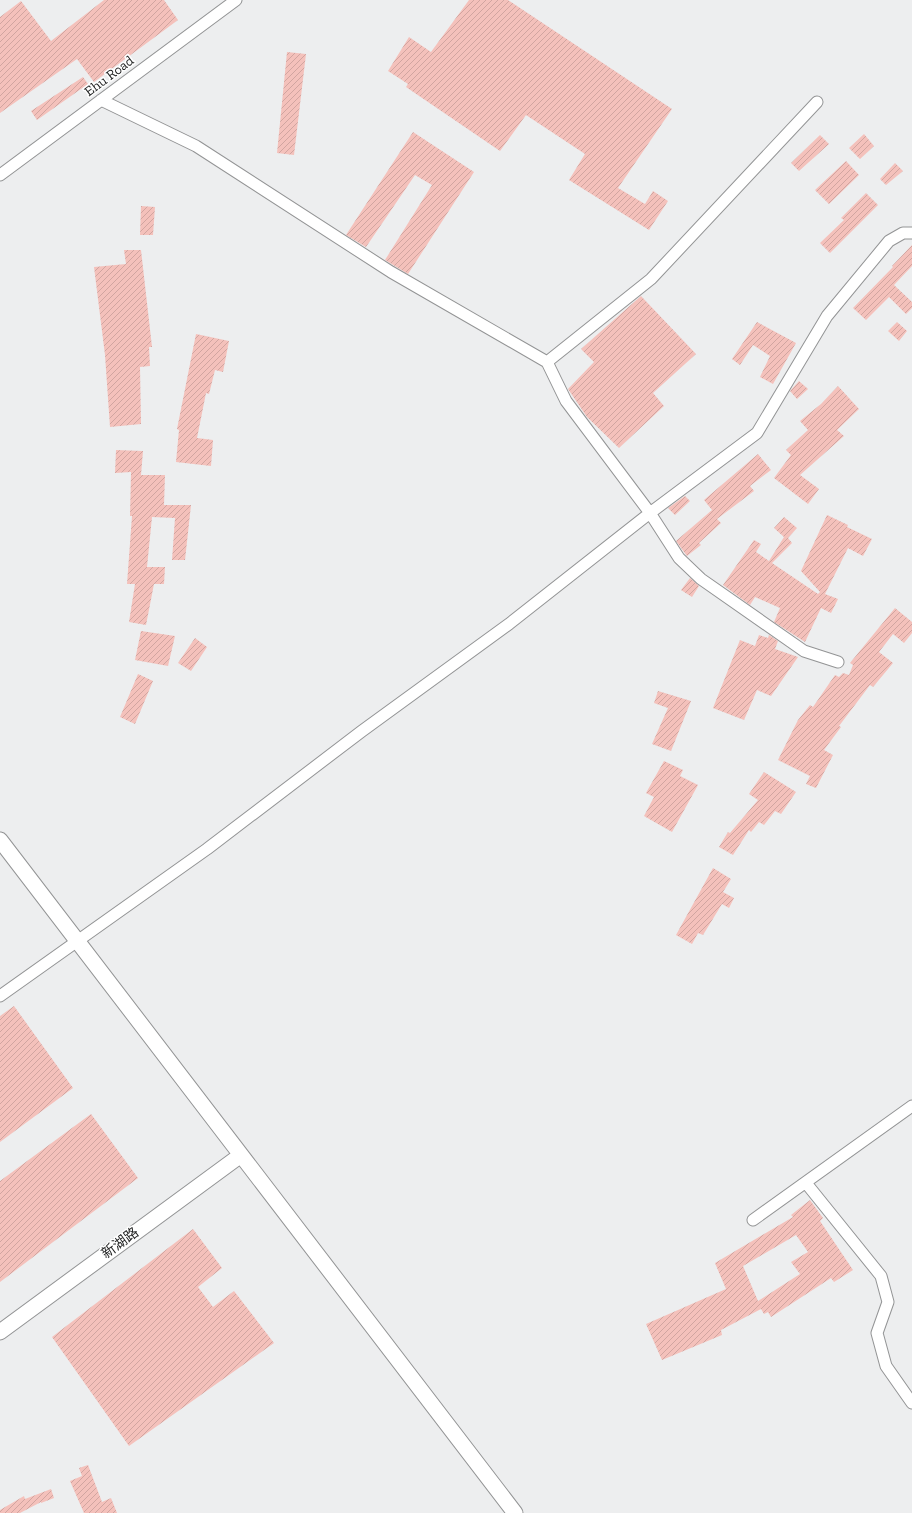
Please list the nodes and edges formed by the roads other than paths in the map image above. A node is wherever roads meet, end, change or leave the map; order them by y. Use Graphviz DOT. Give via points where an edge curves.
graph roads {
  1 [pos="236,0"];
  2 [pos="101,100"];
  3 [pos="817,102"];
  4 [pos="0,175"];
  5 [pos="912,233"];
  6 [pos="547,362"];
  7 [pos="650,513"];
  8 [pos="838,662"];
  9 [pos="0,840"];
  10 [pos="77,940"];
  11 [pos="0,996"];
  12 [pos="912,1106"];
  13 [pos="241,1154"];
  14 [pos="806,1182"];
  15 [pos="753,1220"];
  16 [pos="0,1332"];
  17 [pos="912,1404"];
  18 [pos="515,1513"];
  1 -- 2 [label="street, Ehu Road"];
  2 -- 4 [label="street, Ehu Road"];
  2 -- 6 [label="street" via="196,146 391,272"];
  3 -- 6 [label="street" via="651,279"];
  5 -- 7 [label="street" via="903,233 888,241 827,316 757,433"];
  6 -- 7 [label="street" via="566,401"];
  7 -- 8 [label="street" via="679,558 702,579 804,651"];
  7 -- 10 [label="street" via="510,624"];
  9 -- 10 [label="street"];
  10 -- 11 [label="street"];
  10 -- 13 [label="street"];
  12 -- 14 [label="street"];
  13 -- 16 [label="street, 新湖路"];
  13 -- 18 [label="street"];
  14 -- 15 [label="street"];
  14 -- 17 [label="street" via="881,1276 888,1302 878,1333 886,1366"];
}
